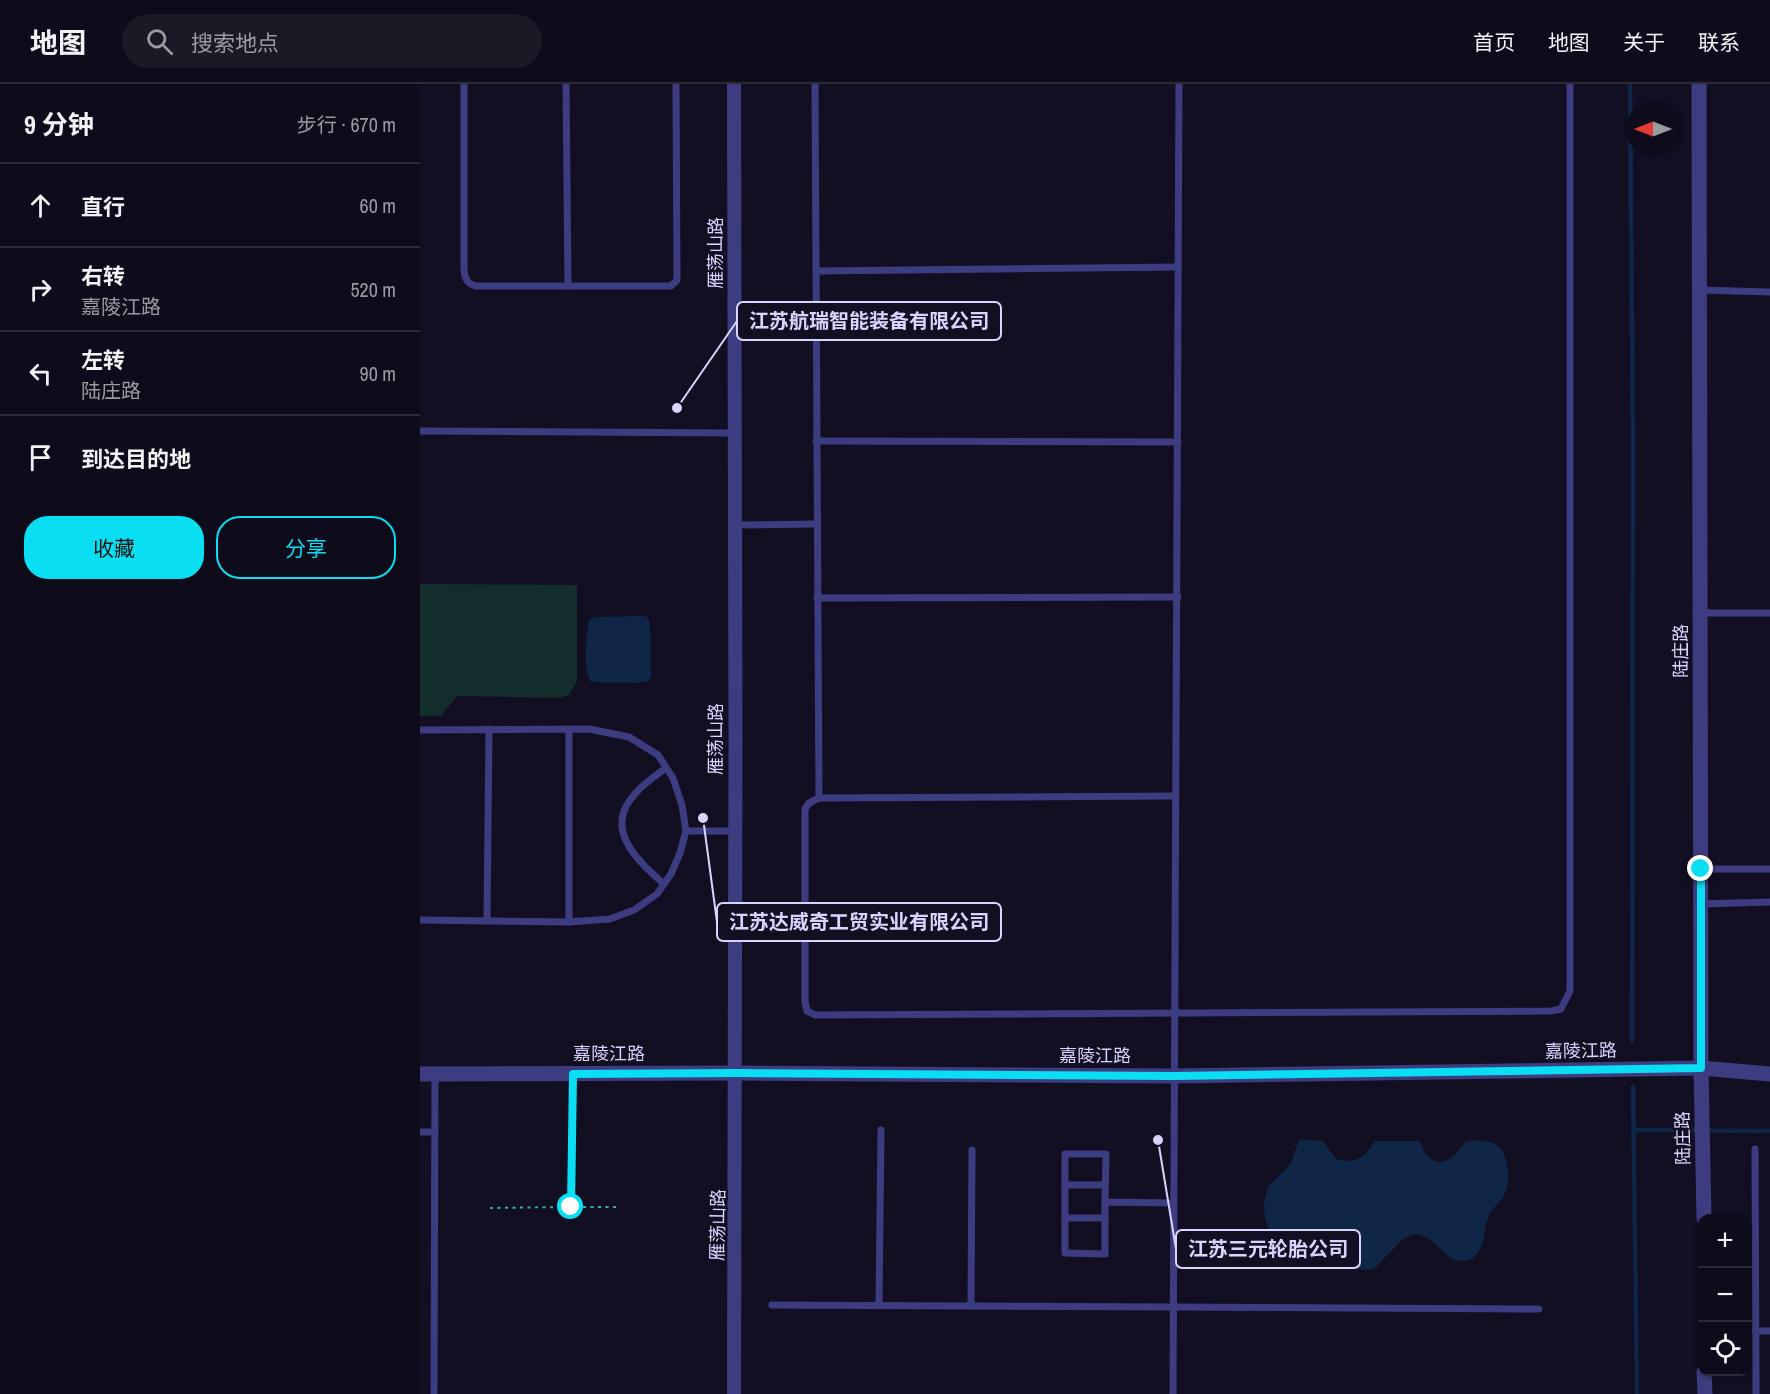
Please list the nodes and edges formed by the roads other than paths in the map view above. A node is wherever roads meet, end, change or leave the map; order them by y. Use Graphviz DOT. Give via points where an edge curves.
graph roads {
  1 [pos="464,84"];
  2 [pos="566,84"];
  3 [pos="676,84"];
  4 [pos="734,84"];
  5 [pos="815,84"];
  6 [pos="1179,84"];
  7 [pos="1570,84"];
  8 [pos="1700,84"];
  9 [pos="1178,267"];
  10 [pos="816,271"];
  11 [pos="568,286"];
  12 [pos="1700,290"];
  13 [pos="1770,292"];
  14 [pos="420,431"];
  15 [pos="734,433"];
  16 [pos="816,441"];
  17 [pos="1178,442"];
  18 [pos="817,524"];
  19 [pos="734,525"];
  20 [pos="1178,597"];
  21 [pos="817,598"];
  22 [pos="1700,613"];
  23 [pos="1770,613"];
  24 [pos="489,729"];
  25 [pos="569,729"];
  26 [pos="420,730"];
  27 [pos="666,768"];
  28 [pos="1175,796"];
  29 [pos="819,798"];
  30 [pos="686,831"];
  31 [pos="734,831"];
  32 [pos="1701,869"];
  33 [pos="1770,869"];
  34 [pos="664,884"];
  35 [pos="1770,902"];
  36 [pos="1701,904"];
  37 [pos="420,920"];
  38 [pos="487,921"];
  39 [pos="569,922"];
  40 [pos="1174,1012"];
  41 [pos="1701,1068"];
  42 [pos="737,1073"];
  43 [pos="428,1074"];
  44 [pos="573,1074"];
  45 [pos="1770,1074"];
  46 [pos="1174,1076"];
  47 [pos="881,1130"];
  48 [pos="420,1132"];
  49 [pos="435,1132"];
  50 [pos="1755,1149"];
  51 [pos="972,1150"];
  52 [pos="1065,1185"];
  53 [pos="1105,1185"];
  54 [pos="1105,1202"];
  55 [pos="1173,1203"];
  56 [pos="571,1207"];
  57 [pos="1704,1214"];
  58 [pos="1065,1218"];
  59 [pos="1105,1218"];
  60 [pos="772,1305"];
  61 [pos="879,1305"];
  62 [pos="971,1306"];
  63 [pos="1173,1307"];
  64 [pos="1539,1309"];
  65 [pos="1752,1331"];
  66 [pos="1756,1331"];
  67 [pos="1770,1331"];
  68 [pos="1704,1376"];
  69 [pos="434,1394"];
  70 [pos="734,1394"];
  71 [pos="1173,1394"];
  72 [pos="1705,1394"];
  73 [pos="1756,1394"];
  1 -- 11 [label="lane" via="466,280 476,286"];
  2 -- 11 [label="lane"];
  3 -- 11 [label="lane" via="677,280 671,286"];
  4 -- 15 [label="street, 雁荡山路"];
  5 -- 10 [label="lane"];
  6 -- 9 [label="lane"];
  7 -- 40 [label="lane" via="1570,991 1566,1002 1561,1009 1551,1011"];
  8 -- 12 [label="street, 陆庄路"];
  9 -- 10 [label="lane"];
  9 -- 17 [label="lane"];
  10 -- 16 [label="lane"];
  12 -- 13 [label="lane"];
  12 -- 22 [label="street, 陆庄路"];
  14 -- 15 [label="lane"];
  15 -- 19 [label="street, 雁荡山路"];
  16 -- 17 [label="lane"];
  16 -- 18 [label="lane"];
  17 -- 20 [label="lane"];
  18 -- 19 [label="lane"];
  18 -- 21 [label="lane"];
  19 -- 31 [label="street, 雁荡山路"];
  20 -- 21 [label="lane"];
  20 -- 28 [label="lane"];
  21 -- 29 [label="lane"];
  22 -- 23 [label="lane"];
  22 -- 32 [label="street, 陆庄路"];
  24 -- 25 [label="lane"];
  24 -- 26 [label="lane"];
  24 -- 38 [label="lane"];
  25 -- 27 [label="lane" via="629,737 658,755"];
  25 -- 39 [label="lane"];
  27 -- 30 [label="lane" via="682,805"];
  27 -- 34 [label="lane" via="633,796 623,813 625,842"];
  28 -- 29 [label="lane"];
  28 -- 40 [label="lane"];
  29 -- 40 [label="lane" via="805,810 807,1011 815,1015"];
  30 -- 31 [label="lane"];
  30 -- 34 [label="lane" via="680,854"];
  31 -- 42 [label="street, 雁荡山路"];
  32 -- 33 [label="lane"];
  32 -- 36 [label="street, 陆庄路"];
  34 -- 39 [label="lane" via="634,910 610,919"];
  35 -- 36 [label="lane"];
  36 -- 41 [label="street, 陆庄路"];
  37 -- 38 [label="lane"];
  38 -- 39 [label="lane"];
  40 -- 46 [label="lane"];
  41 -- 45 [label="street, 嘉陵江路"];
  41 -- 46 [label="street, 嘉陵江路"];
  41 -- 57 [label="street, 陆庄路"];
  42 -- 44 [label="street, 嘉陵江路"];
  42 -- 46 [label="street, 嘉陵江路"];
  42 -- 70 [label="street, 雁荡山路"];
  43 -- 44 [label="street, 嘉陵江路"];
  43 -- 49 [label="lane"];
  44 -- 56 [label="lane"];
  46 -- 55 [label="lane"];
  47 -- 61 [label="lane"];
  48 -- 49 [label="lane"];
  49 -- 69 [label="lane"];
  50 -- 66 [label="lane"];
  51 -- 62 [label="lane"];
  52 -- 53 [label="lane"];
  52 -- 53 [label="lane" via="1065,1154 1106,1154"];
  52 -- 58 [label="lane"];
  53 -- 54 [label="lane"];
  54 -- 55 [label="lane"];
  54 -- 59 [label="lane"];
  55 -- 63 [label="lane"];
  58 -- 59 [label="lane"];
  58 -- 59 [label="lane" via="1065,1253 1105,1254"];
  60 -- 61 [label="lane"];
  61 -- 62 [label="lane"];
  62 -- 63 [label="lane"];
  63 -- 64 [label="lane"];
  63 -- 71 [label="lane"];
  65 -- 66 [label="lane"];
  66 -- 67 [label="lane"];
  66 -- 73 [label="lane"];
  68 -- 72 [label="street"];
}
